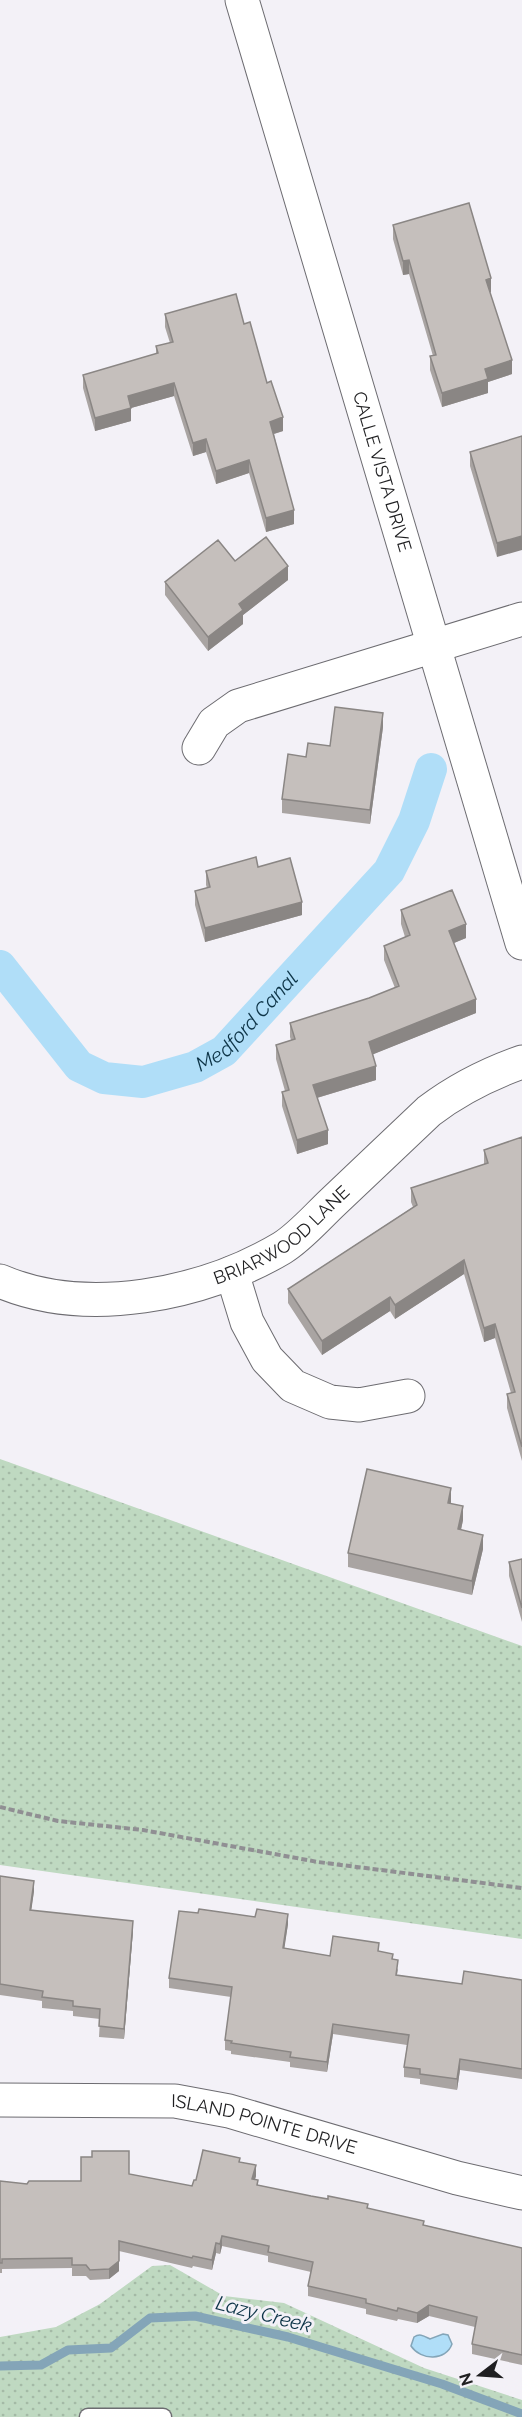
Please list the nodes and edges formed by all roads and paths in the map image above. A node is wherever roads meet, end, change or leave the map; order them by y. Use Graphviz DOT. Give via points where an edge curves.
graph roads {
  1 [pos="242,0"];
  2 [pos="522,619"];
  3 [pos="435,645"];
  4 [pos="199,748"];
  5 [pos="522,943"];
  6 [pos="522,1062"];
  7 [pos="232,1273"];
  8 [pos="0,1281"];
  9 [pos="408,1396"];
  10 [pos="0,1807"];
  11 [pos="522,1888"];
  12 [pos="0,2100"];
  13 [pos="522,2193"];
  14 [pos="88,2417"];
  15 [pos="162,2417"];
  1 -- 3 [label="street, CALLE VISTA DRIVE"];
  2 -- 3 [label="street"];
  3 -- 4 [label="street" via="238,706 214,723"];
  3 -- 5 [label="street, CALLE VISTA DRIVE"];
  6 -- 7 [label="street, BRIARWOOD LANE" via="486,1075 450,1095 283,1247"];
  7 -- 8 [label="street, BRIARWOOD LANE" via="162,1294 114,1299 40,1294"];
  7 -- 9 [label="street" via="247,1322 267,1359 292,1386 330,1402 359,1405"];
  10 -- 11 [label="path" via="58,1821 143,1830 318,1862"];
  12 -- 13 [label="street, ISLAND POINTE DRIVE" via="175,2101 229,2111 457,2178"];
  14 -- 15 [label="lane"];
}
